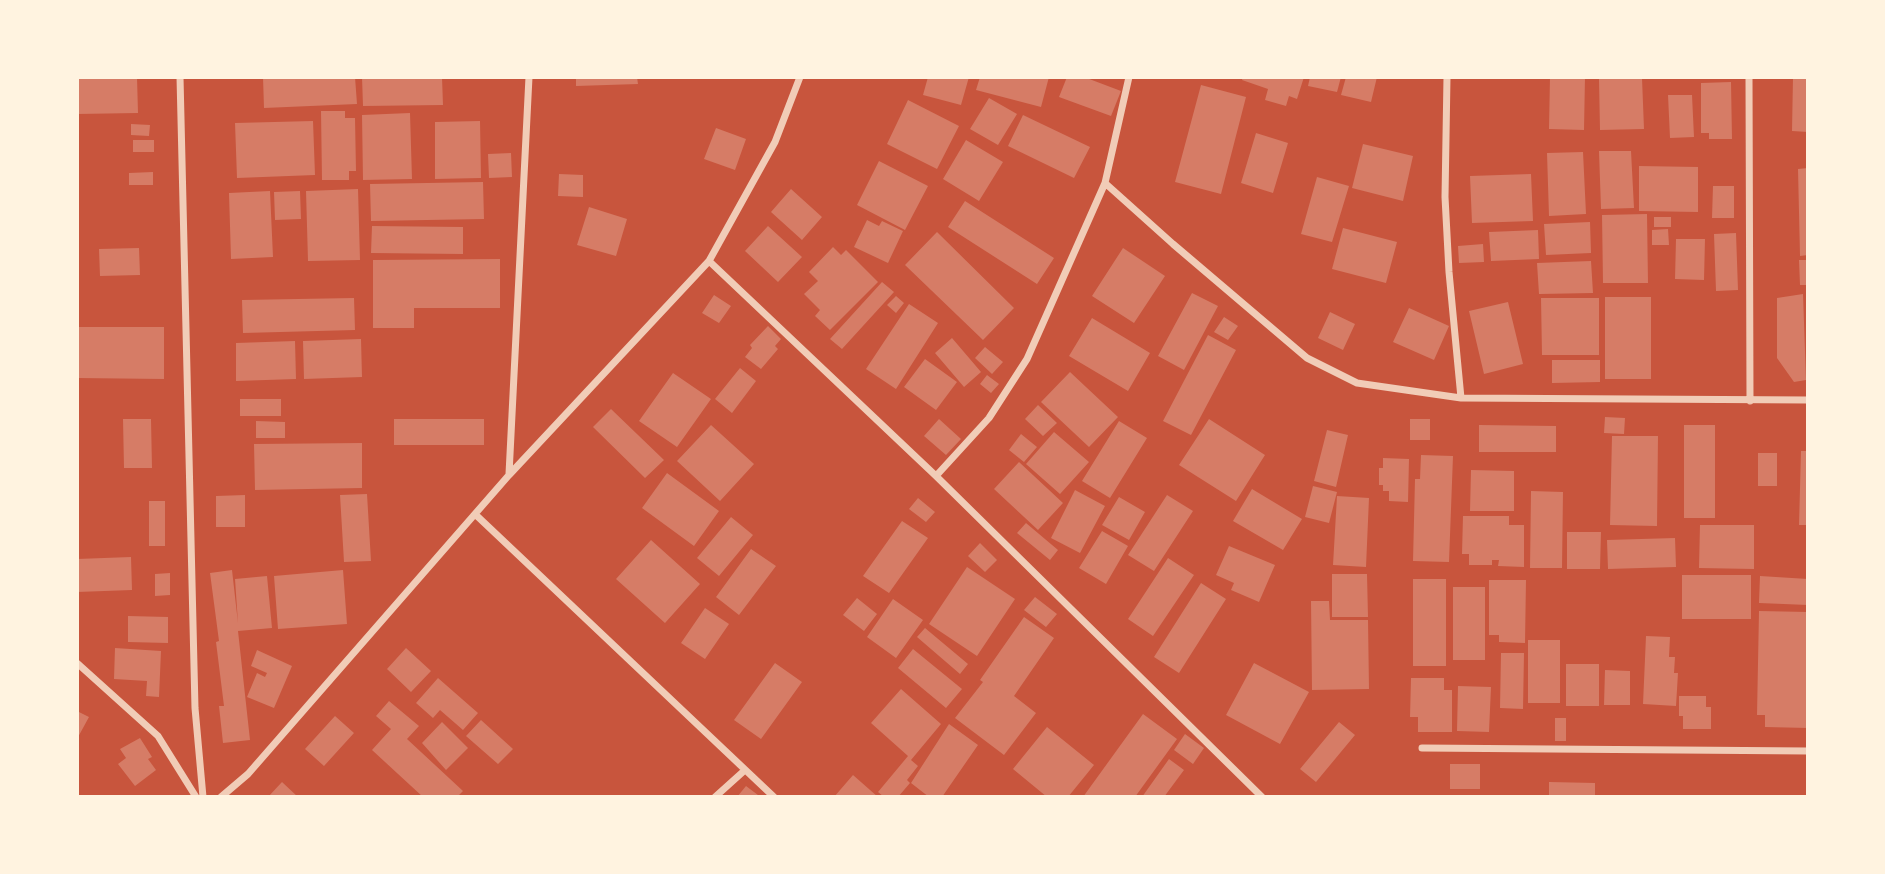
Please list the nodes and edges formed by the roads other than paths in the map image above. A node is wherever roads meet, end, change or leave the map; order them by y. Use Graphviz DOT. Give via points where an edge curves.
graph roads {
  1 [pos="180,77"];
  2 [pos="529,77"];
  3 [pos="800,77"];
  4 [pos="1129,77"];
  5 [pos="1749,77"];
  6 [pos="1446,79"];
  7 [pos="1105,183"];
  8 [pos="709,261"];
  9 [pos="1461,398"];
  10 [pos="1808,400"];
  11 [pos="1750,401"];
  12 [pos="509,475"];
  13 [pos="936,476"];
  14 [pos="476,515"];
  15 [pos="77,663"];
  16 [pos="1422,748"];
  17 [pos="1808,751"];
  18 [pos="745,770"];
  19 [pos="196,797"];
  20 [pos="203,797"];
  21 [pos="221,797"];
  22 [pos="715,797"];
  23 [pos="774,797"];
  24 [pos="1262,797"];
  1 -- 20 [label="street" via="195,708"];
  2 -- 12 [label="street"];
  3 -- 8 [label="street" via="775,142"];
  4 -- 7 [label="street"];
  5 -- 11 [label="street"];
  6 -- 9 [label="street" via="1445,197"];
  7 -- 9 [label="street" via="1307,358 1357,383"];
  7 -- 13 [label="street" via="1027,359 989,418"];
  8 -- 12 [label="street"];
  8 -- 13 [label="street"];
  9 -- 11 [label="street"];
  10 -- 11 [label="street"];
  12 -- 14 [label="street"];
  13 -- 24 [label="street"];
  14 -- 18 [label="street"];
  14 -- 21 [label="street" via="248,774"];
  15 -- 19 [label="street" via="158,736"];
  16 -- 17 [label="street"];
  18 -- 22 [label="street"];
  18 -- 23 [label="street"];
}
